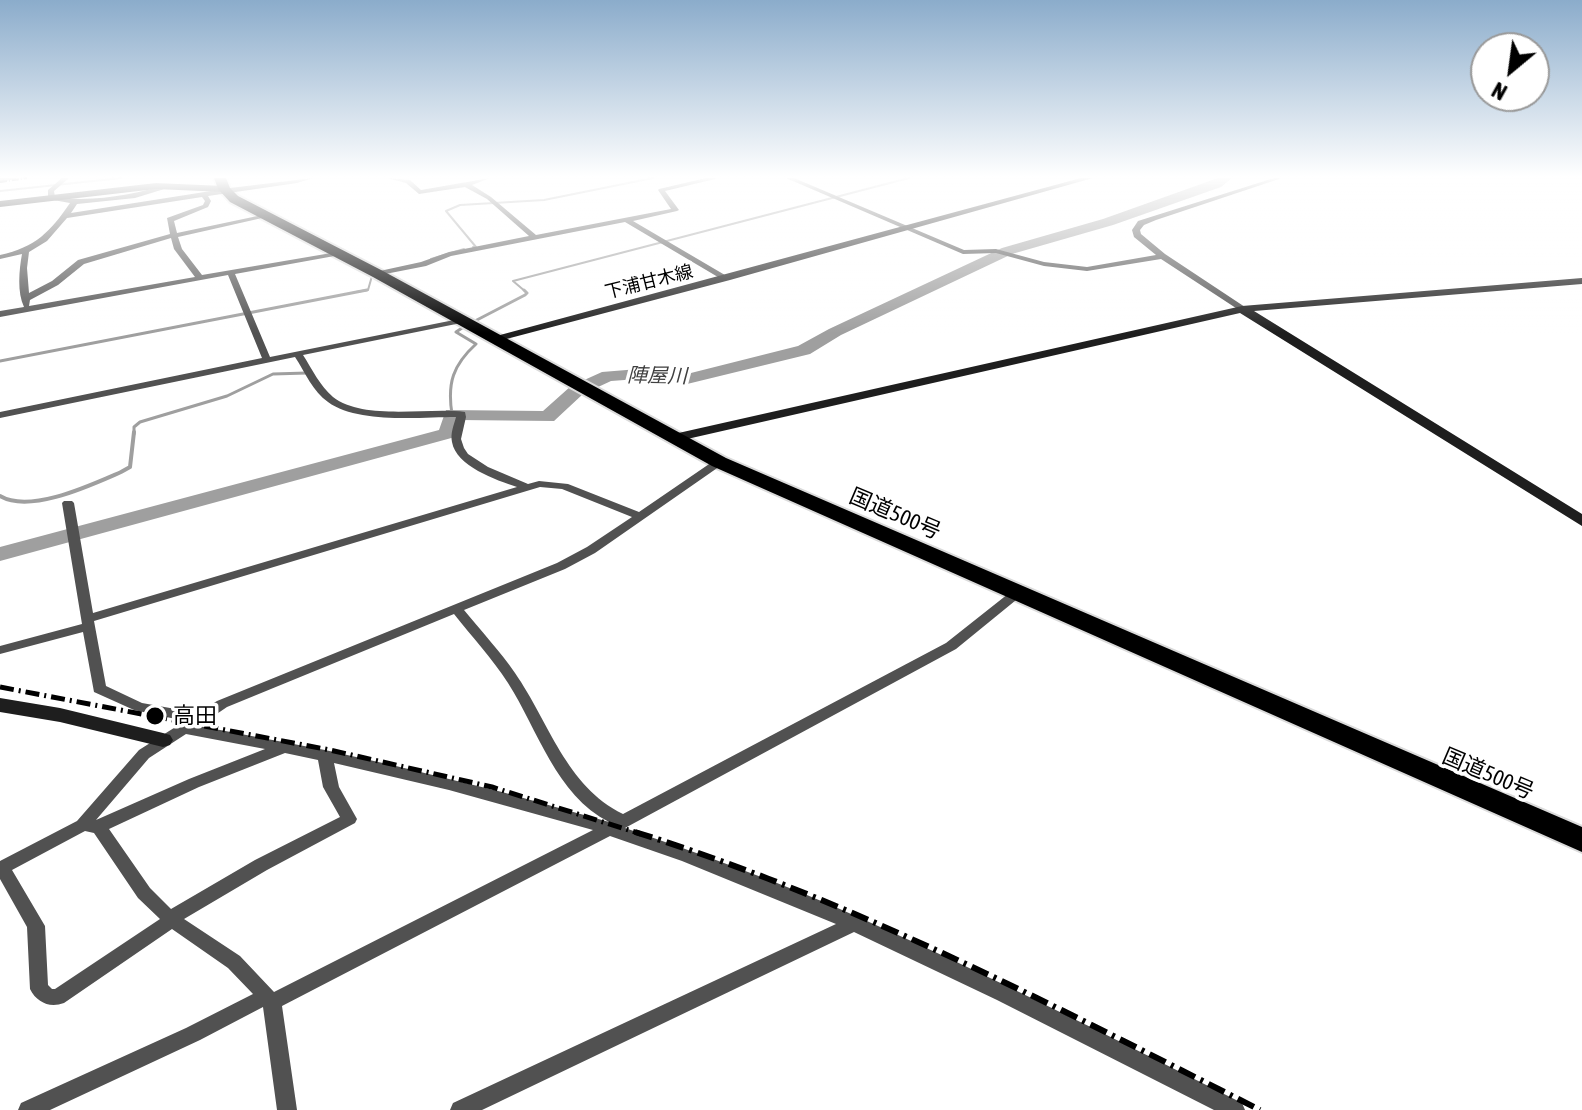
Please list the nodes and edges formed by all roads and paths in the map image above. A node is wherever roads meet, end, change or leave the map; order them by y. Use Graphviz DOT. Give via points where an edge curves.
graph roads {
  1 [pos="55,230"];
  2 [pos="173,230"];
  3 [pos="200,230"];
  4 [pos="294,230"];
  5 [pos="526,230"];
  6 [pos="576,230"];
  7 [pos="643,230"];
  8 [pos="897,230"];
  9 [pos="908,230"];
  10 [pos="1136,230"];
  11 [pos="175,235"];
  12 [pos="535,238"];
  13 [pos="26,253"];
  14 [pos="340,253"];
  15 [pos="1162,256"];
  16 [pos="0,257"];
  17 [pos="231,273"];
  18 [pos="378,274"];
  19 [pos="726,278"];
  20 [pos="201,279"];
  21 [pos="1582,281"];
  22 [pos="25,299"];
  23 [pos="1242,309"];
  24 [pos="26,310"];
  25 [pos="0,314"];
  26 [pos="461,320"];
  27 [pos="495,338"];
  28 [pos="298,354"];
  29 [pos="267,360"];
  30 [pos="0,415"];
  31 [pos="674,438"];
  32 [pos="719,462"];
  33 [pos="527,487"];
  34 [pos="68,503"];
  35 [pos="640,516"];
  36 [pos="1582,521"];
  37 [pos="1017,593"];
  38 [pos="457,610"];
  39 [pos="87,623"];
  40 [pos="0,650"];
  41 [pos="0,705"];
  42 [pos="199,718"];
  43 [pos="183,728"];
  44 [pos="163,740"];
  45 [pos="285,747"];
  46 [pos="325,755"];
  47 [pos="616,825"];
  48 [pos="91,826"];
  49 [pos="1582,840"];
  50 [pos="1,869"];
  51 [pos="171,919"];
  52 [pos="855,923"];
  53 [pos="269,999"];
  54 [pos="28,1110"];
  55 [pos="287,1110"];
  56 [pos="460,1110"];
  57 [pos="1235,1110"];
  1 -- 13 [label="street"];
  2 -- 11 [label="street"];
  3 -- 11 [label="street"];
  4 -- 14 [label="highway, 国道500号"];
  5 -- 12 [label="street"];
  6 -- 12 [label="street"];
  7 -- 19 [label="street"];
  8 -- 19 [label="street, 下浦甘木線"];
  9 -- 15 [label="street" via="963,252 996,251 1087,269"];
  10 -- 15 [label="street"];
  11 -- 20 [label="street" via="178,249"];
  11 -- 22 [label="street" via="81,262"];
  12 -- 18 [label="street"];
  13 -- 16 [label="street"];
  13 -- 22 [label="street"];
  14 -- 17 [label="street"];
  14 -- 18 [label="highway, 国道500号"];
  15 -- 23 [label="street"];
  17 -- 20 [label="street"];
  17 -- 29 [label="street"];
  18 -- 26 [label="highway, 国道500号"];
  19 -- 27 [label="street, 下浦甘木線"];
  20 -- 24 [label="street"];
  21 -- 23 [label="street"];
  22 -- 24 [label="street"];
  23 -- 31 [label="street"];
  23 -- 36 [label="street"];
  24 -- 25 [label="street"];
  26 -- 27 [label="highway, 国道500号"];
  26 -- 28 [label="street"];
  27 -- 31 [label="highway, 国道500号"];
  28 -- 29 [label="street"];
  28 -- 33 [label="street" via="338,405 461,414 459,451 499,477"];
  29 -- 30 [label="street"];
  31 -- 32 [label="highway, 国道500号"];
  32 -- 35 [label="street"];
  32 -- 37 [label="highway, 国道500号"];
  33 -- 35 [label="street" via="564,486"];
  33 -- 39 [label="street"];
  34 -- 39 [label="street"];
  35 -- 38 [label="street" via="561,566"];
  37 -- 47 [label="street" via="951,646"];
  37 -- 49 [label="highway, 国道500号"];
  38 -- 42 [label="street" via="250,691"];
  38 -- 47 [label="street" via="511,677 578,790"];
  39 -- 40 [label="street"];
  39 -- 42 [label="street" via="99,689 139,707"];
  41 -- 44 [label="street"];
  42 -- 43 [label="street"];
  43 -- 44 [label="street"];
  43 -- 45 [label="street"];
  44 -- 48 [label="street" via="122,777"];
  45 -- 46 [label="street"];
  45 -- 48 [label="street"];
  46 -- 47 [label="street"];
  46 -- 51 [label="street" via="331,787 349,819"];
  47 -- 52 [label="street"];
  47 -- 53 [label="street"];
  48 -- 50 [label="street"];
  48 -- 51 [label="street"];
  50 -- 51 [label="street" via="36,926 39,989 48,997 58,997"];
  51 -- 53 [label="street" via="234,962"];
  52 -- 56 [label="street"];
  52 -- 57 [label="street" via="962,971"];
  53 -- 54 [label="street"];
  53 -- 55 [label="street"];
}
